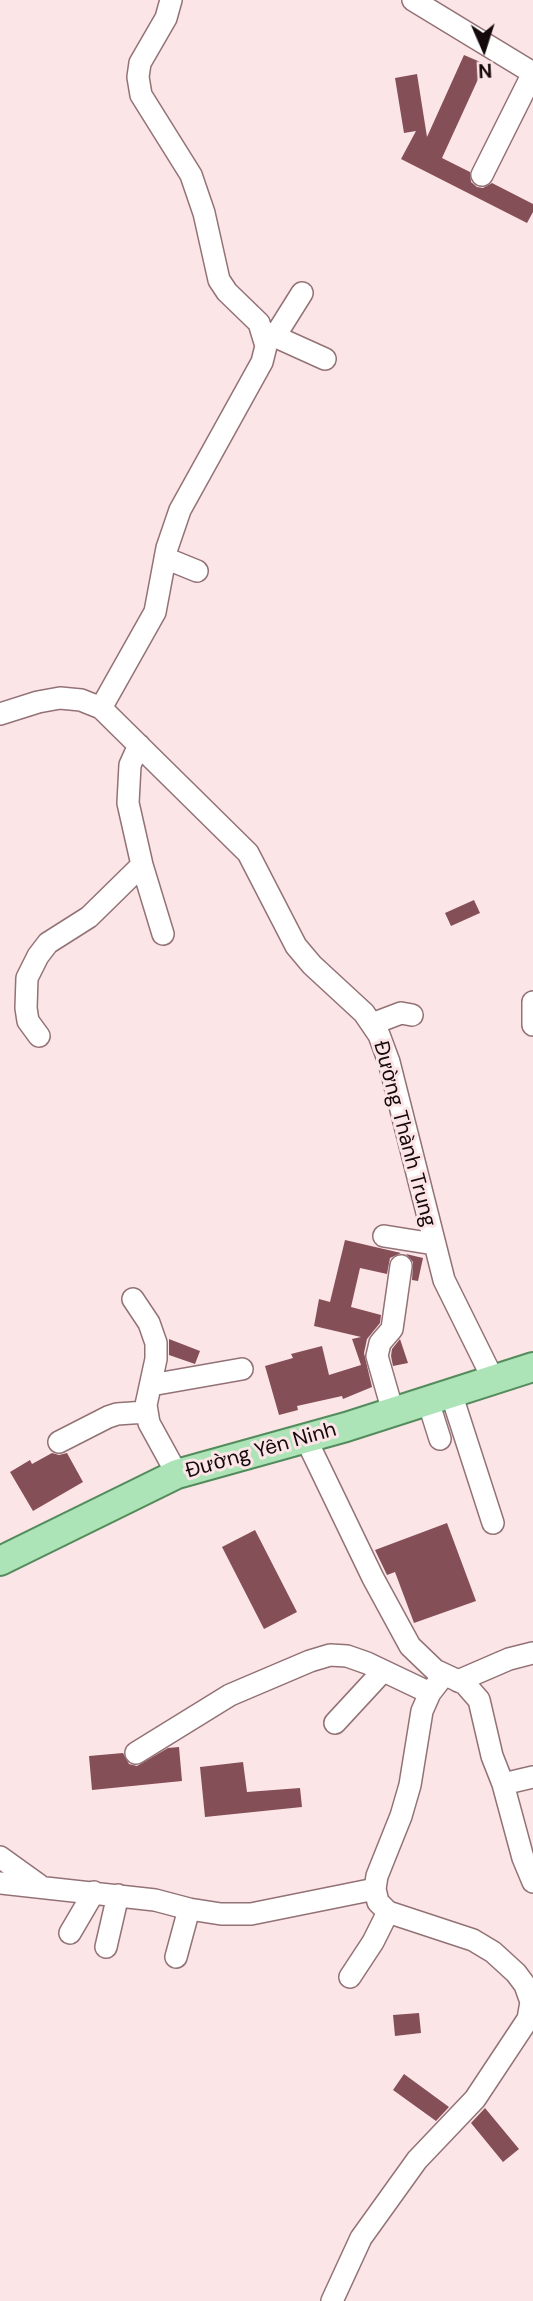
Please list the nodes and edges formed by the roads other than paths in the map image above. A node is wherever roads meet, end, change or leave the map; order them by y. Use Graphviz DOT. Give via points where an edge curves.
graph roads {
  1 [pos="171,0"];
  2 [pos="413,0"];
  3 [pos="533,73"];
  4 [pos="482,175"];
  5 [pos="302,293"];
  6 [pos="269,334"];
  7 [pos="325,359"];
  8 [pos="165,558"];
  9 [pos="197,571"];
  10 [pos="101,708"];
  11 [pos="0,714"];
  12 [pos="139,745"];
  13 [pos="142,865"];
  14 [pos="163,934"];
  15 [pos="533,1002"];
  16 [pos="412,1015"];
  17 [pos="372,1024"];
  18 [pos="533,1026"];
  19 [pos="39,1036"];
  20 [pos="384,1236"];
  21 [pos="434,1244"];
  22 [pos="401,1266"];
  23 [pos="133,1299"];
  24 [pos="533,1367"];
  25 [pos="242,1369"];
  26 [pos="493,1379"];
  27 [pos="150,1385"];
  28 [pos="439,1397"];
  29 [pos="146,1412"];
  30 [pos="393,1412"];
  31 [pos="305,1437"];
  32 [pos="440,1439"];
  33 [pos="59,1442"];
  34 [pos="177,1474"];
  35 [pos="493,1523"];
  36 [pos="0,1561"];
  37 [pos="533,1653"];
  38 [pos="383,1671"];
  39 [pos="451,1678"];
  40 [pos="430,1693"];
  41 [pos="335,1723"];
  42 [pos="136,1753"];
  43 [pos="533,1777"];
  44 [pos="503,1784"];
  45 [pos="0,1857"];
  46 [pos="533,1882"];
  47 [pos="0,1883"];
  48 [pos="41,1886"];
  49 [pos="375,1889"];
  50 [pos="94,1892"];
  51 [pos="118,1895"];
  52 [pos="189,1909"];
  53 [pos="388,1912"];
  54 [pos="70,1933"];
  55 [pos="106,1947"];
  56 [pos="176,1957"];
  57 [pos="350,1977"];
  58 [pos="531,2028"];
  59 [pos="332,2301"];
  1 -- 6 [label="street" via="166,19 141,63 141,95 191,175 219,280"];
  2 -- 3 [label="street"];
  3 -- 4 [label="street"];
  5 -- 6 [label="street"];
  6 -- 7 [label="street"];
  6 -- 8 [label="street" via="262,362 180,510"];
  8 -- 9 [label="street"];
  8 -- 10 [label="street" via="155,612"];
  10 -- 11 [label="street, Đường Thành Trung" via="60,698"];
  10 -- 12 [label="street, Đường Thành Trung"];
  12 -- 13 [label="street" via="130,765 128,803"];
  12 -- 17 [label="street, Đường Thành Trung" via="248,853 303,955"];
  13 -- 14 [label="street"];
  13 -- 19 [label="street" via="89,917 48,943 38,956 27,978 26,1008 28,1021"];
  15 -- 18 [label="street"];
  16 -- 17 [label="street" via="401,1013"];
  17 -- 21 [label="street, Đường Thành Trung" via="384,1047"];
  20 -- 21 [label="street"];
  21 -- 26 [label="street, Đường Thành Trung" via="450,1294"];
  22 -- 30 [label="street" via="392,1329 380,1343 377,1356"];
  23 -- 27 [label="street" via="156,1343"];
  24 -- 26 [label="main road, Đường Yên Ninh"];
  25 -- 27 [label="street"];
  26 -- 28 [label="main road, Đường Yên Ninh"];
  27 -- 29 [label="street"];
  28 -- 30 [label="main road, Đường Yên Ninh"];
  28 -- 32 [label="street"];
  28 -- 35 [label="street"];
  29 -- 33 [label="street" via="108,1417"];
  29 -- 34 [label="street"];
  30 -- 31 [label="main road, Đường Yên Ninh"];
  31 -- 34 [label="main road, Đường Yên Ninh"];
  31 -- 39 [label="street" via="403,1634 418,1656"];
  34 -- 36 [label="main road, Đường Yên Ninh"];
  37 -- 39 [label="street"];
  38 -- 40 [label="street"];
  38 -- 41 [label="street"];
  38 -- 42 [label="street" via="347,1656 310,1661 230,1695"];
  39 -- 40 [label="street"];
  39 -- 44 [label="street" via="471,1689 479,1700"];
  40 -- 49 [label="street" via="422,1711 410,1785"];
  43 -- 44 [label="street"];
  44 -- 46 [label="street"];
  45 -- 48 [label="street"];
  47 -- 48 [label="street"];
  48 -- 50 [label="street"];
  49 -- 52 [label="street" via="251,1914"];
  49 -- 53 [label="street" via="378,1902"];
  50 -- 51 [label="street"];
  50 -- 54 [label="street"];
  51 -- 52 [label="street"];
  51 -- 55 [label="street"];
  52 -- 56 [label="street"];
  53 -- 57 [label="street"];
  53 -- 58 [label="street" via="473,1940 493,1952 525,1985 531,2002"];
  58 -- 59 [label="street" via="475,2099 417,2160 361,2238"];
}
